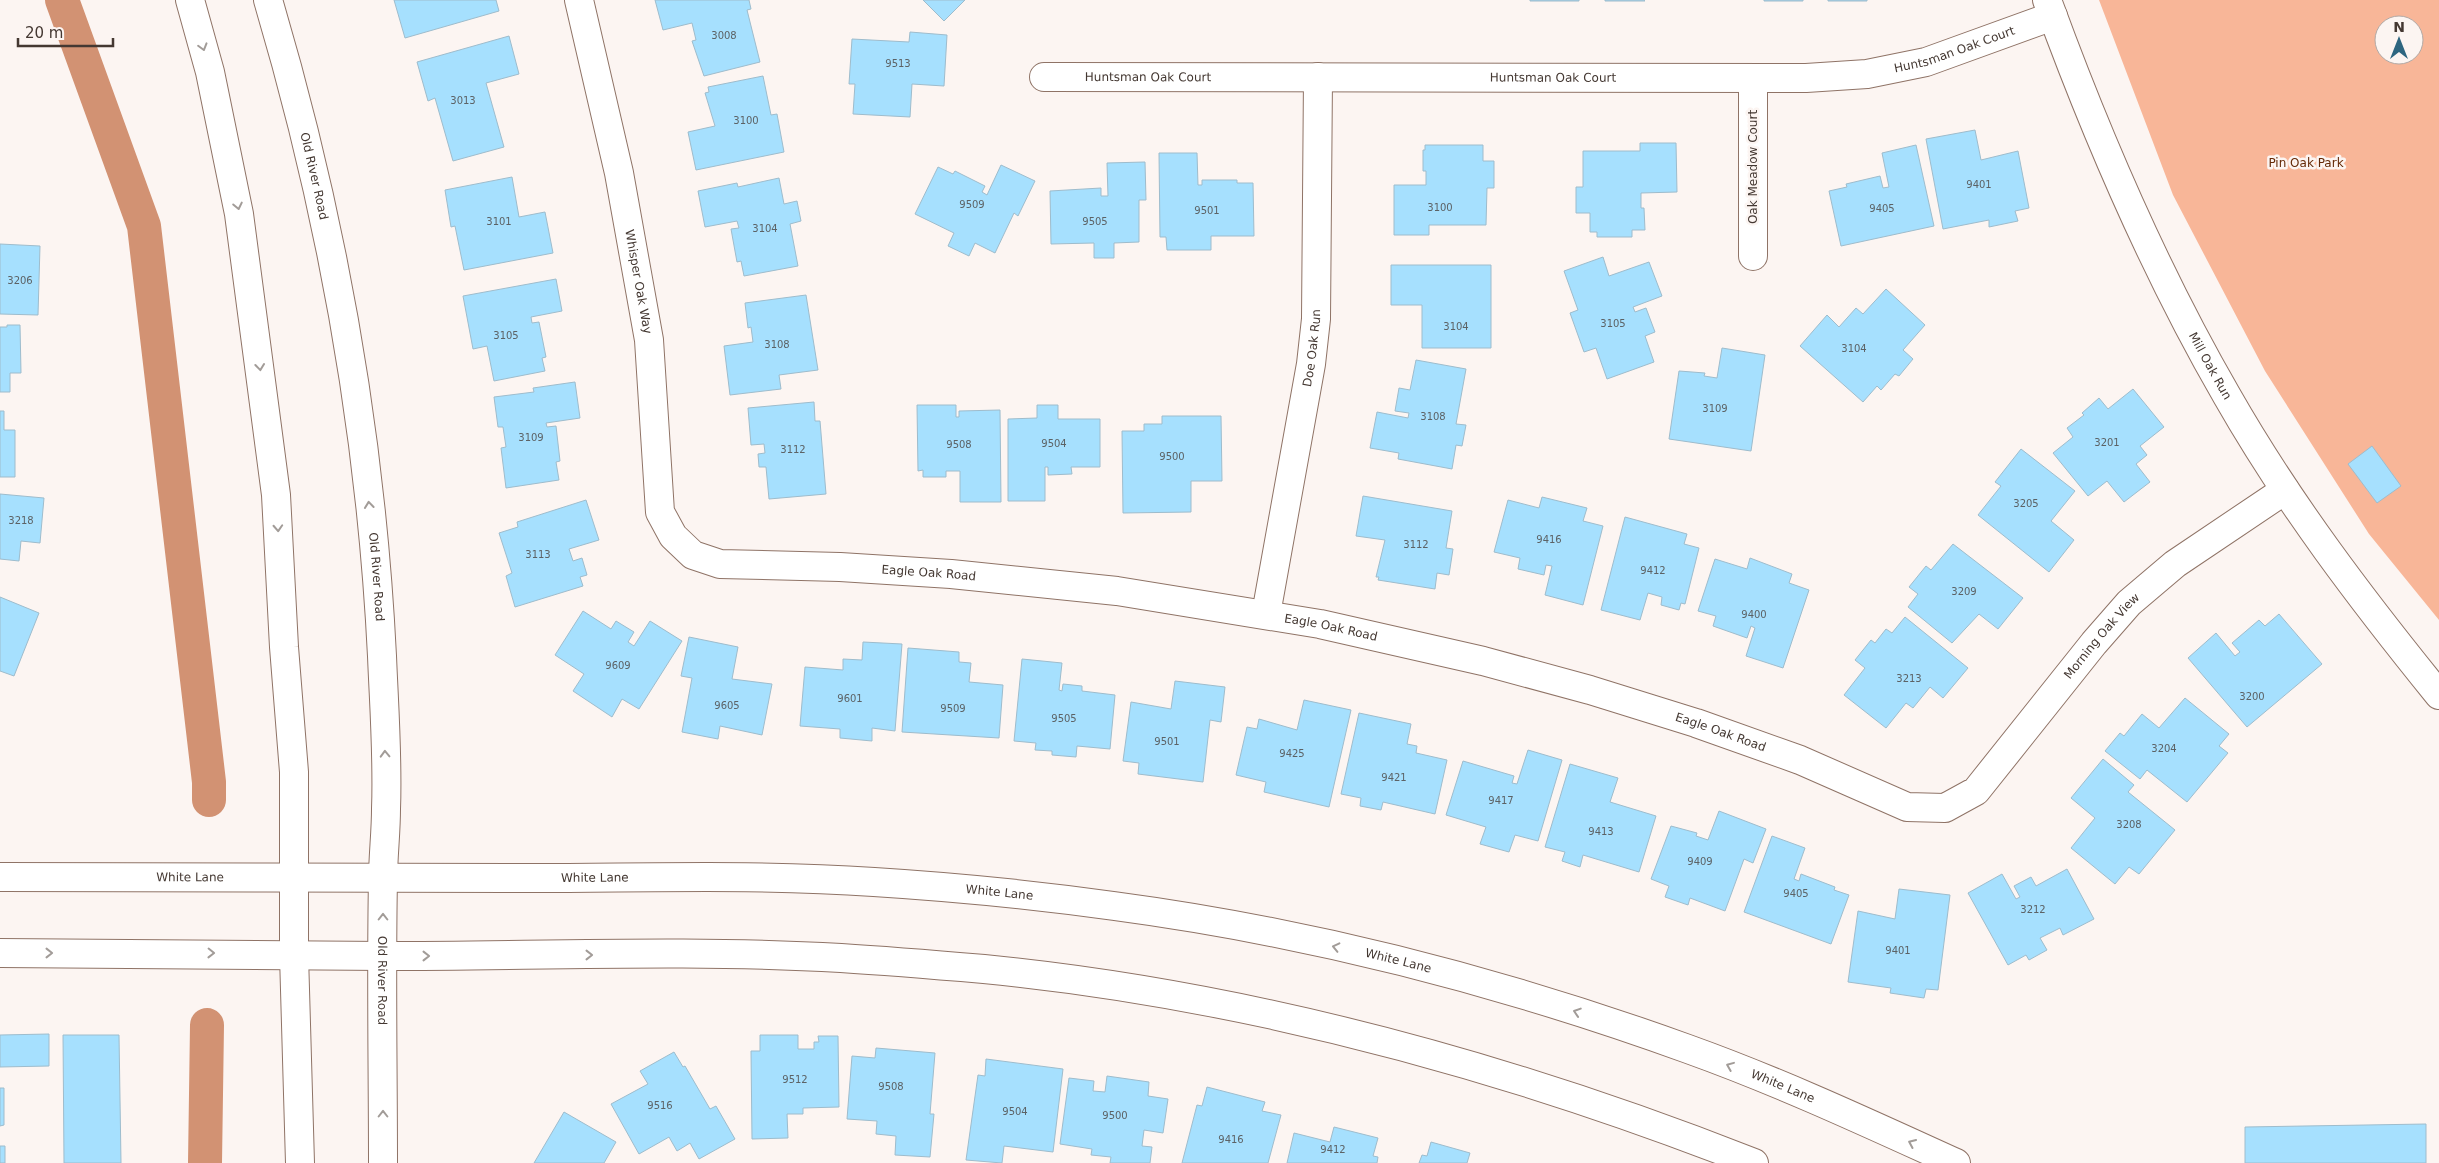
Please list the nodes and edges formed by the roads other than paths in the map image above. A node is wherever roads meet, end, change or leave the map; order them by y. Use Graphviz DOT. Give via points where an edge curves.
graph roads {
  1 [pos="190,0"];
  2 [pos="268,0"];
  3 [pos="579,0"];
  4 [pos="2050,8"];
  5 [pos="1044,77"];
  6 [pos="1318,77"];
  7 [pos="1753,78"];
  8 [pos="1753,256"];
  9 [pos="2285,490"];
  10 [pos="693,555"];
  11 [pos="1266,614"];
  12 [pos="2439,695"];
  13 [pos="1945,808"];
  14 [pos="0,877"];
  15 [pos="295,878"];
  16 [pos="383,878"];
  17 [pos="0,953"];
  18 [pos="294,956"];
  19 [pos="383,956"];
  20 [pos="300,1163"];
  21 [pos="383,1163"];
  22 [pos="1754,1163"];
  23 [pos="1956,1163"];
  1 -- 15 [label="main road, one-way" via="210,72 239,214 276,495 294,772"];
  16 -- 2 [label="main road, Old River Road, one-way" via="386,806 382,654 369,502 349,352 320,203"];
  3 -- 10 [label="main road, Whisper Oak Way" via="619,173 649,340 660,512 673,536"];
  4 -- 7 [label="main road, Huntsman Oak Court" via="1926,62 1867,74"];
  4 -- 9 [label="main road, Mill Oak Run" via="2112,168 2175,300 2227,397"];
  5 -- 6 [label="main road, Huntsman Oak Court"];
  6 -- 7 [label="main road, Huntsman Oak Court"];
  6 -- 11 [label="main road, Doe Oak Run" via="1316,319 1311,364"];
  7 -- 8 [label="main road, Oak Meadow Court"];
  9 -- 12 [label="main road, Mill Oak Run" via="2359,595"];
  9 -- 13 [label="main road, Morning Oak View" via="2176,564 2129,603 1976,791"];
  10 -- 11 [label="main road, Eagle Oak Road" via="720,564 840,567 990,578 1116,591"];
  11 -- 13 [label="main road, Eagle Oak Road" via="1473,659 1590,690 1800,760 1907,806"];
  14 -- 15 [label="main road, White Lane"];
  15 -- 16 [label="main road, White Lane"];
  15 -- 18 [label="main road"];
  19 -- 16 [label="main road, Old River Road, one-way"];
  23 -- 16 [label="main road, White Lane, one-way" via="1828,1104 1671,1043 1549,1003 1416,966 1262,930 1106,905 870,882 722,878"];
  17 -- 18 [label="main road, one-way"];
  18 -- 19 [label="main road"];
  18 -- 20 [label="main road"];
  21 -- 19 [label="main road, Old River Road, one-way"];
  19 -- 22 [label="main road, one-way" via="692,954 840,958 1085,982 1231,1006 1376,1038 1519,1078"];
}
